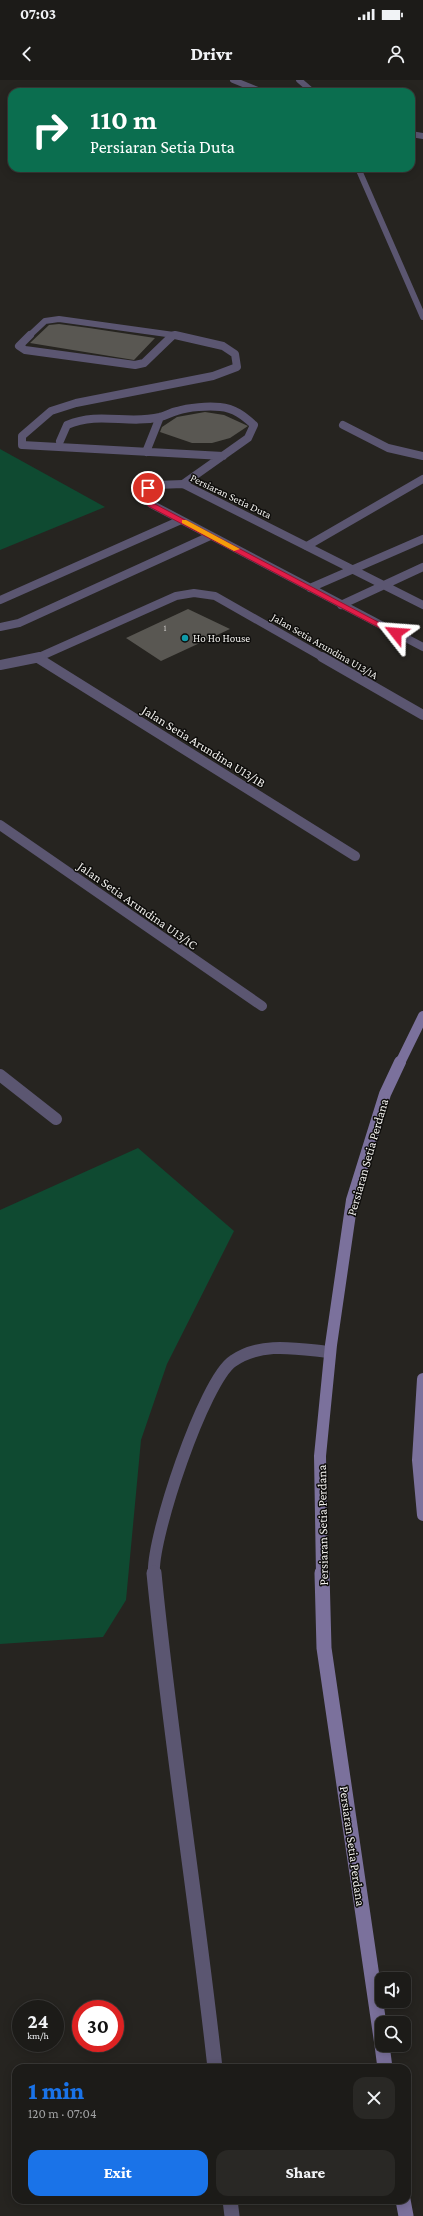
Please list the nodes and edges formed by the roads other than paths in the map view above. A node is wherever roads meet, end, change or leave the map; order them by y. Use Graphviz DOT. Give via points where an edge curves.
graph roads {
  1 [pos="233,80"];
  2 [pos="299,80"];
  3 [pos="253,88"];
  4 [pos="308,88"];
  5 [pos="360,172"];
  6 [pos="423,317"];
  7 [pos="172,336"];
  8 [pos="160,417"];
  9 [pos="343,424"];
  10 [pos="60,441"];
  11 [pos="146,452"];
  12 [pos="223,456"];
  13 [pos="423,456"];
  14 [pos="423,478"];
  15 [pos="183,484"];
  16 [pos="181,520"];
  17 [pos="210,536"];
  18 [pos="423,539"];
  19 [pos="307,546"];
  20 [pos="423,567"];
  21 [pos="353,570"];
  22 [pos="384,585"];
  23 [pos="310,588"];
  24 [pos="0,600"];
  25 [pos="341,605"];
  26 [pos="423,605"];
  27 [pos="0,627"];
  28 [pos="423,647"];
  29 [pos="38,658"];
  30 [pos="0,665"];
  31 [pos="423,714"];
  32 [pos="0,825"];
  33 [pos="355,856"];
  34 [pos="262,1006"];
  35 [pos="423,1016"];
  36 [pos="0,1075"];
  37 [pos="56,1119"];
  38 [pos="330,1352"];
  39 [pos="423,1379"];
  40 [pos="423,1516"];
  41 [pos="378,2016"];
  42 [pos="383,2052"];
  43 [pos="215,2064"];
  44 [pos="384,2064"];
  45 [pos="230,2204"];
  46 [pos="404,2204"];
  47 [pos="232,2216"];
  48 [pos="406,2216"];
  1 -- 3 [label="street"];
  2 -- 4 [label="street"];
  5 -- 6 [label="street"];
  7 -- 7 [label="street" via="59,319 45,321 19,346 25,350 135,365 144,363"];
  7 -- 11 [label="street" via="219,344 234,352 238,359 238,367 213,376 76,403 51,411 22,436 22,445"];
  8 -- 10 [label="street" via="130,420 95,417 81,420 67,425"];
  8 -- 11 [label="street"];
  8 -- 12 [label="street" via="179,410 203,407 220,407 239,412 254,426 248,438"];
  9 -- 13 [label="street" via="388,448"];
  11 -- 12 [label="street"];
  12 -- 15 [label="street"];
  14 -- 19 [label="street"];
  15 -- 16 [label="street, Persiaran Setia Duta" via="160,483 148,488 144,494 145,499 151,504"];
  15 -- 19 [label="street, Persiaran Setia Duta"];
  16 -- 17 [label="street, Persiaran Setia Duta"];
  16 -- 24 [label="street"];
  17 -- 23 [label="street, Persiaran Setia Duta"];
  17 -- 27 [label="street" via="19,623"];
  18 -- 21 [label="street"];
  19 -- 21 [label="street, Persiaran Setia Duta"];
  20 -- 22 [label="street"];
  21 -- 22 [label="street, Persiaran Setia Duta"];
  21 -- 23 [label="street"];
  22 -- 25 [label="street"];
  22 -- 26 [label="street, Persiaran Setia Duta"];
  23 -- 25 [label="street, Persiaran Setia Duta"];
  25 -- 28 [label="street, Persiaran Setia Duta"];
  29 -- 30 [label="street"];
  29 -- 31 [label="street, Jalan Setia Arundina U13/1A" via="176,596 194,593 215,596"];
  29 -- 33 [label="street, Jalan Setia Arundina U13/1B"];
  32 -- 34 [label="street, Jalan Setia Arundina U13/1C"];
  35 -- 38 [label="main road, Persiaran Setia Perdana" via="385,1094 352,1200"];
  36 -- 37 [label="street"];
  38 -- 41 [label="main road, Persiaran Setia Perdana" via="320,1456 324,1648"];
  38 -- 43 [label="street" via="258,1349 232,1361 215,1381 178,1468 154,1569 161,1644 200,1934"];
  39 -- 40 [label="main road" via="418,1460"];
  42 -- 44 [label="main road, Persiaran Setia Perdana"];
  45 -- 47 [label="street"];
  46 -- 48 [label="main road"];
}
